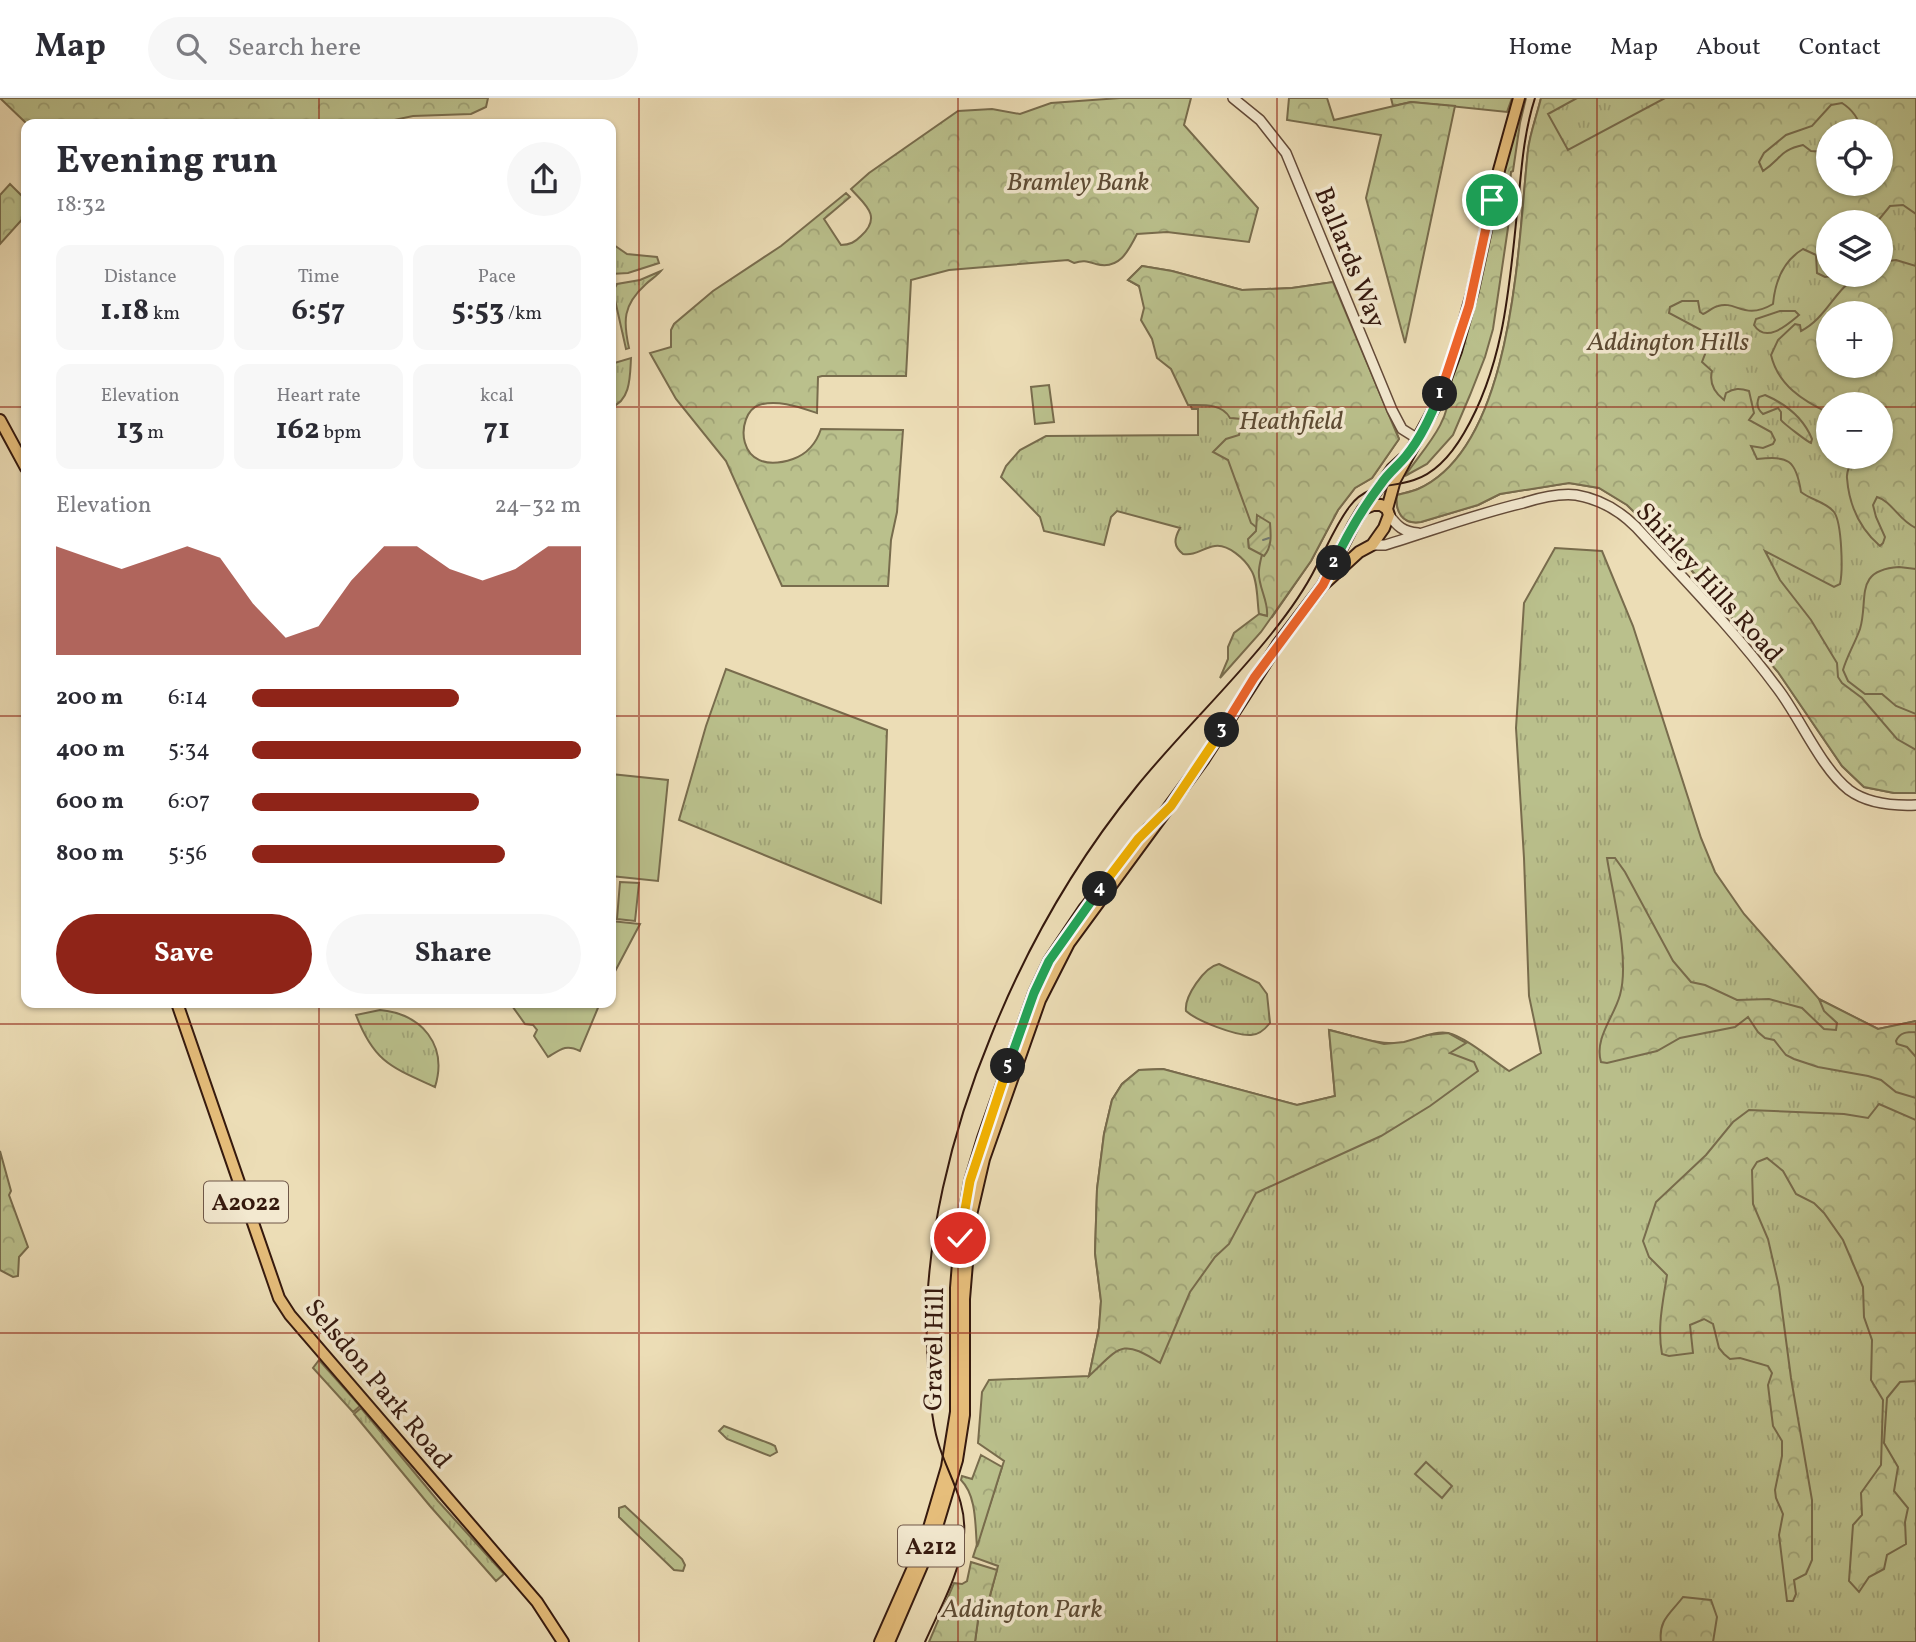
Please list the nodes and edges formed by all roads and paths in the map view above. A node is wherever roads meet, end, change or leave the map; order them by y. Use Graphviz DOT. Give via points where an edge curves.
graph roads {
  1 [pos="1233,98"];
  2 [pos="1519,98"];
  3 [pos="0,420"];
  4 [pos="1418,439"];
  5 [pos="1406,457"];
  6 [pos="21,459"];
  7 [pos="1363,509"];
  8 [pos="1388,512"];
  9 [pos="1423,533"];
  10 [pos="1347,536"];
  11 [pos="1372,545"];
  12 [pos="1359,552"];
  13 [pos="1323,585"];
  14 [pos="1916,805"];
  15 [pos="1171,806"];
  16 [pos="179,1008"];
  17 [pos="563,1642"];
  18 [pos="880,1642"];
  19 [pos="888,1642"];
  1 -- 4 [label="street, Ballards Way" via="1260,120 1286,153 1392,410 1402,429"];
  2 -- 4 [label="main road, A212" via="1462,331"];
  3 -- 6 [label="main road"];
  4 -- 5 [label="main road, A212"];
  5 -- 7 [label="main road, A212"];
  5 -- 8 [label="main road, A212"];
  7 -- 8 [label="main road" via="1381,505"];
  7 -- 10 [label="main road, Gravel Hill / A212"];
  8 -- 9 [label="street" via="1406,532"];
  8 -- 11 [label="main road, A212"];
  9 -- 11 [label="street, Shirley Hills Road"];
  9 -- 14 [label="street, Shirley Hills Road" via="1554,496 1573,495 1608,506 1636,527 1752,657 1843,784 1872,801"];
  10 -- 12 [label="main road"];
  10 -- 13 [label="main road, Gravel Hill / A212"];
  11 -- 12 [label="main road, Gravel Hill / A212"];
  12 -- 13 [label="main road, Gravel Hill / A212"];
  13 -- 15 [label="main road, Gravel Hill / A212" via="1254,678"];
  15 -- 18 [label="main road, Gravel Hill / A212" via="1138,839 1058,947 1034,993 996,1098 962,1221 956,1288 956,1412 947,1467 926,1538"];
  15 -- 19 [label="main road, Gravel Hill / A212" via="1053,970 991,1139 975,1196 967,1254 964,1415 957,1460 933,1540"];
  16 -- 17 [label="main road, Selsdon Park Road / A2022" via="284,1307 537,1602"];
}
